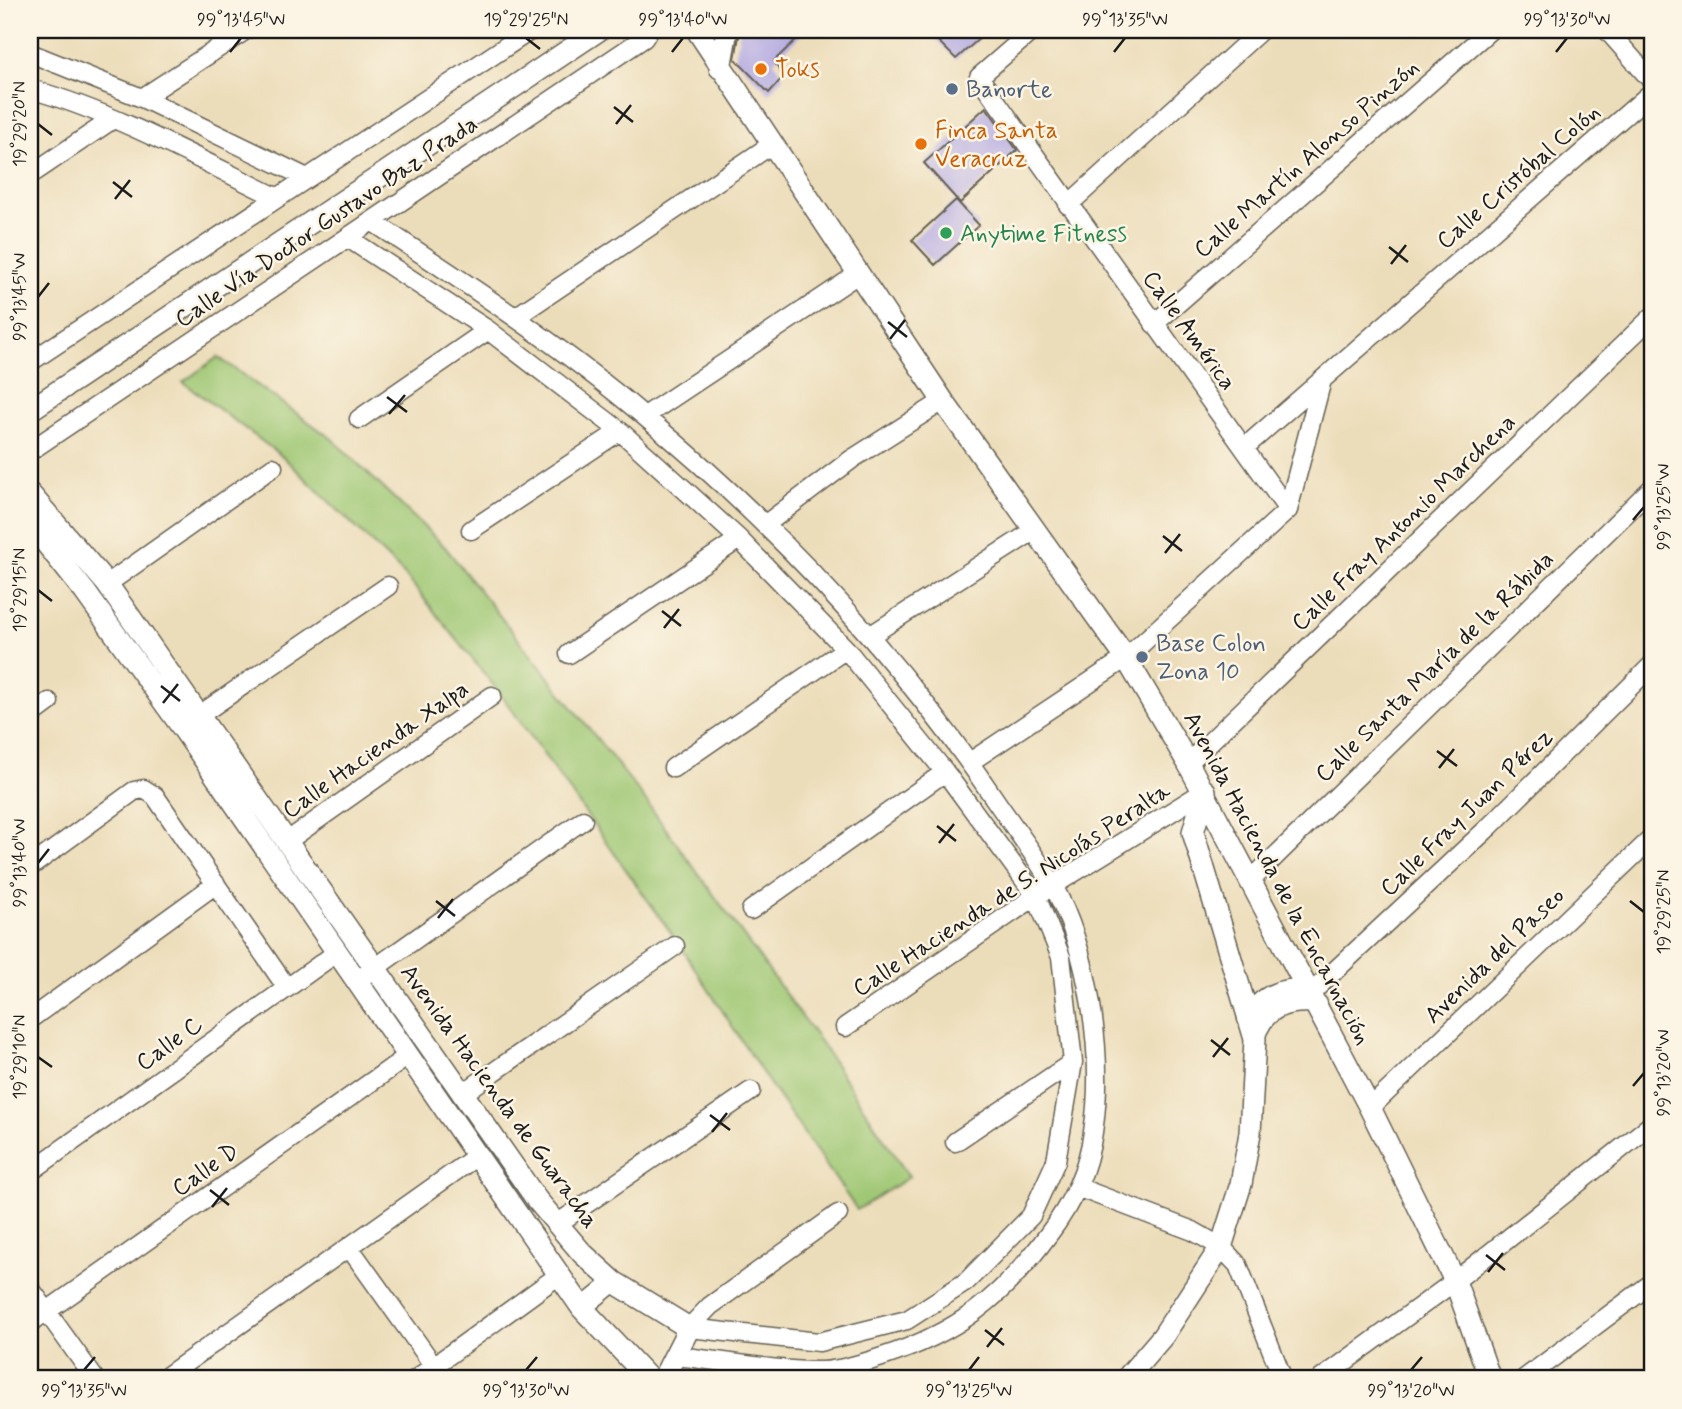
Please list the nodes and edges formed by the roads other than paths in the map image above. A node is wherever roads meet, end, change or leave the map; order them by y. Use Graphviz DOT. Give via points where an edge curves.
graph roads {
  1 [pos="246,30"];
  2 [pos="531,30"];
  3 [pos="599,30"];
  4 [pos="649,30"];
  5 [pos="697,30"];
  6 [pos="726,30"];
  7 [pos="1033,30"];
  8 [pos="1261,30"];
  9 [pos="1490,30"];
  10 [pos="1607,30"];
  11 [pos="30,53"];
  12 [pos="720,68"];
  13 [pos="1652,81"];
  14 [pos="30,89"];
  15 [pos="1652,92"];
  16 [pos="142,98"];
  17 [pos="113,119"];
  18 [pos="771,145"];
  19 [pos="30,175"];
  20 [pos="305,177"];
  21 [pos="276,197"];
  22 [pos="1068,205"];
  23 [pos="373,222"];
  24 [pos="348,238"];
  25 [pos="858,274"];
  26 [pos="517,316"];
  27 [pos="1652,317"];
  28 [pos="1154,324"];
  29 [pos="488,330"];
  30 [pos="554,345"];
  31 [pos="30,362"];
  32 [pos="537,367"];
  33 [pos="1322,380"];
  34 [pos="943,401"];
  35 [pos="30,410"];
  36 [pos="645,416"];
  37 [pos="359,419"];
  38 [pos="620,430"];
  39 [pos="1245,447"];
  40 [pos="30,451"];
  41 [pos="273,467"];
  42 [pos="1652,488"];
  43 [pos="30,494"];
  44 [pos="1288,510"];
  45 [pos="30,523"];
  46 [pos="766,524"];
  47 [pos="471,530"];
  48 [pos="1035,530"];
  49 [pos="739,539"];
  50 [pos="786,547"];
  51 [pos="762,562"];
  52 [pos="107,584"];
  53 [pos="388,586"];
  54 [pos="846,608"];
  55 [pos="821,624"];
  56 [pos="871,635"];
  57 [pos="846,649"];
  58 [pos="569,654"];
  59 [pos="1126,658"];
  60 [pos="1652,665"];
  61 [pos="492,696"];
  62 [pos="49,702"];
  63 [pos="200,715"];
  64 [pos="30,716"];
  65 [pos="182,727"];
  66 [pos="970,762"];
  67 [pos="1188,763"];
  68 [pos="673,768"];
  69 [pos="945,772"];
  70 [pos="1205,791"];
  71 [pos="583,820"];
  72 [pos="1652,838"];
  73 [pos="286,842"];
  74 [pos="30,867"];
  75 [pos="1251,880"];
  76 [pos="216,884"];
  77 [pos="1053,885"];
  78 [pos="1036,896"];
  79 [pos="751,910"];
  80 [pos="675,946"];
  81 [pos="336,953"];
  82 [pos="374,968"];
  83 [pos="356,982"];
  84 [pos="287,988"];
  85 [pos="1315,998"];
  86 [pos="30,1019"];
  87 [pos="845,1027"];
  88 [pos="1251,1029"];
  89 [pos="408,1056"];
  90 [pos="1073,1062"];
  91 [pos="751,1091"];
  92 [pos="462,1094"];
  93 [pos="1370,1108"];
  94 [pos="1652,1124"];
  95 [pos="955,1142"];
  96 [pos="477,1156"];
  97 [pos="30,1172"];
  98 [pos="1077,1187"];
  99 [pos="537,1200"];
  100 [pos="517,1214"];
  101 [pos="838,1214"];
  102 [pos="557,1224"];
  103 [pos="349,1247"];
  104 [pos="1222,1247"];
  105 [pos="559,1275"];
  106 [pos="1455,1281"];
  107 [pos="614,1282"];
  108 [pos="1652,1283"];
  109 [pos="30,1288"];
  110 [pos="582,1308"];
  111 [pos="47,1311"];
  112 [pos="30,1323"];
  113 [pos="689,1328"];
  114 [pos="674,1356"];
  115 [pos="434,1366"];
  116 [pos="95,1379"];
  117 [pos="163,1379"];
  118 [pos="416,1379"];
  119 [pos="649,1379"];
  120 [pos="663,1379"];
  121 [pos="1126,1379"];
  122 [pos="1283,1379"];
  123 [pos="1321,1379"];
  124 [pos="1490,1379"];
  125 [pos="1524,1379"];
  1 -- 16 [label="street"];
  2 -- 20 [label="street, Calle Vía Doctor Gustavo Baz Prada"];
  3 -- 35 [label="main road, Calle Vía Doctor Gustavo Baz Prada"];
  4 -- 23 [label="street, Calle Vía Doctor Gustavo Baz Prada" via="644,38"];
  5 -- 12 [label="main road, Avenida Hacienda de la Encarnación"];
  6 -- 12 [label="main road"];
  7 -- 22 [label="street, Calle América" via="979,77"];
  8 -- 22 [label="street"];
  9 -- 28 [label="street, Calle Martín Alonso Pinzón"];
  10 -- 13 [label="street"];
  11 -- 16 [label="street"];
  12 -- 18 [label="main road, Avenida Hacienda de la Encarnación"];
  14 -- 17 [label="street"];
  15 -- 33 [label="street, Calle Cristóbal Colón"];
  16 -- 20 [label="street"];
  17 -- 19 [label="street"];
  17 -- 21 [label="street"];
  18 -- 25 [label="main road, Avenida Hacienda de la Encarnación"];
  18 -- 26 [label="street"];
  20 -- 21 [label="street, Calle Vía Doctor Gustavo Baz Prada"];
  21 -- 31 [label="street, Calle Vía Doctor Gustavo Baz Prada"];
  22 -- 28 [label="street, Calle América"];
  23 -- 24 [label="street, Calle Vía Doctor Gustavo Baz Prada"];
  23 -- 26 [label="street"];
  24 -- 29 [label="street, Avenida Hacienda de Guaracha"];
  24 -- 40 [label="street, Calle Vía Doctor Gustavo Baz Prada"];
  25 -- 34 [label="main road, Avenida Hacienda de la Encarnación"];
  25 -- 36 [label="street"];
  26 -- 30 [label="street"];
  27 -- 67 [label="street, Calle Fray Antonio Marchena"];
  28 -- 39 [label="street, Calle América"];
  29 -- 32 [label="street, Avenida Hacienda de Guaracha"];
  29 -- 37 [label="street"];
  30 -- 32 [label="street"];
  30 -- 36 [label="street"];
  32 -- 38 [label="street, Avenida Hacienda de Guaracha"];
  33 -- 39 [label="street, Calle Cristóbal Colón"];
  33 -- 44 [label="street"];
  34 -- 46 [label="street" via="852,459"];
  34 -- 48 [label="main road, Avenida Hacienda de la Encarnación"];
  36 -- 46 [label="street"];
  38 -- 47 [label="street"];
  38 -- 49 [label="street, Avenida Hacienda de Guaracha"];
  39 -- 44 [label="street, Calle América"];
  41 -- 52 [label="street"];
  42 -- 75 [label="street, Calle Santa María de la Rábida"];
  43 -- 52 [label="main road, Avenida Hacienda de Guaracha"];
  44 -- 59 [label="street"];
  45 -- 65 [label="main road, Avenida Hacienda de Guaracha"];
  46 -- 50 [label="street"];
  48 -- 56 [label="street"];
  48 -- 59 [label="main road, Avenida Hacienda de la Encarnación"];
  49 -- 51 [label="street, Avenida Hacienda de Guaracha"];
  49 -- 58 [label="street"];
  50 -- 51 [label="street" via="785,556 776,563"];
  50 -- 54 [label="street"];
  51 -- 55 [label="street, Avenida Hacienda de Guaracha"];
  52 -- 63 [label="main road, Avenida Hacienda de Guaracha"];
  53 -- 63 [label="street"];
  54 -- 55 [label="street" via="833,606 824,612"];
  54 -- 56 [label="street"];
  55 -- 57 [label="street, Avenida Hacienda de Guaracha"];
  56 -- 66 [label="street"];
  57 -- 68 [label="street"];
  57 -- 69 [label="street, Avenida Hacienda de Guaracha"];
  59 -- 66 [label="street"];
  59 -- 67 [label="main road, Avenida Hacienda de la Encarnación"];
  60 -- 85 [label="street, Calle Fray Juan Pérez"];
  61 -- 73 [label="street, Calle Hacienda Xalpa"];
  62 -- 64 [label="street"];
  63 -- 65 [label="street"];
  63 -- 73 [label="main road, Avenida Hacienda de Guaracha"];
  65 -- 81 [label="main road, Avenida Hacienda de Guaracha"];
  66 -- 77 [label="street"];
  67 -- 70 [label="main road, Avenida Hacienda de la Encarnación"];
  69 -- 78 [label="street, Avenida Hacienda de Guaracha"];
  69 -- 79 [label="street"];
  70 -- 75 [label="main road, Avenida Hacienda de la Encarnación"];
  70 -- 77 [label="street, Calle Hacienda de S. Nicolás Peralta"];
  70 -- 88 [label="main road" via="1193,832"];
  71 -- 82 [label="street"];
  72 -- 93 [label="street, Avenida del Paseo"];
  73 -- 82 [label="main road, Avenida Hacienda de Guaracha"];
  74 -- 76 [label="street" via="134,791 144,789 155,796"];
  75 -- 85 [label="main road, Avenida Hacienda de la Encarnación"];
  76 -- 84 [label="street"];
  76 -- 86 [label="street"];
  77 -- 78 [label="street, Calle Hacienda de S. Nicolás Peralta"];
  77 -- 98 [label="street" via="1076,942 1088,993 1096,1068 1093,1132"];
  78 -- 87 [label="street, Calle Hacienda de S. Nicolás Peralta"];
  78 -- 90 [label="street, Avenida Hacienda de Guaracha" via="1061,957"];
  80 -- 92 [label="street"];
  81 -- 83 [label="main road, Avenida Hacienda de Guaracha"];
  81 -- 84 [label="street, Calle C"];
  82 -- 83 [label="street"];
  82 -- 92 [label="main road, Avenida Hacienda de Guaracha"];
  83 -- 89 [label="main road, Avenida Hacienda de Guaracha"];
  84 -- 97 [label="street, Calle C"];
  85 -- 88 [label="street" via="1275,1009 1259,1027"];
  85 -- 93 [label="main road, Avenida Hacienda de la Encarnación"];
  88 -- 104 [label="main road" via="1250,1133"];
  89 -- 96 [label="main road, Avenida Hacienda de Guaracha"];
  89 -- 111 [label="street, Calle D"];
  90 -- 95 [label="street"];
  90 -- 113 [label="street, Avenida Hacienda de Guaracha" via="1056,1161 1031,1216 966,1282 907,1320 819,1342"];
  91 -- 102 [label="street"];
  92 -- 99 [label="main road, Avenida Hacienda de Guaracha"];
  93 -- 106 [label="main road, Avenida Hacienda de la Encarnación"];
  94 -- 106 [label="street"];
  96 -- 100 [label="main road, Avenida Hacienda de Guaracha"];
  96 -- 103 [label="street"];
  98 -- 104 [label="street" via="1193,1231"];
  98 -- 114 [label="street" via="1059,1221 1001,1293 963,1322 921,1345 824,1371"];
  99 -- 100 [label="street"];
  99 -- 102 [label="main road, Avenida Hacienda de Guaracha"];
  100 -- 105 [label="main road, Avenida Hacienda de Guaracha"];
  101 -- 113 [label="street" via="709,1306"];
  102 -- 107 [label="main road, Avenida Hacienda de Guaracha"];
  103 -- 115 [label="street"];
  103 -- 117 [label="street"];
  104 -- 121 [label="main road" via="1163,1336"];
  104 -- 122 [label="street" via="1238,1265"];
  105 -- 110 [label="main road, Avenida Hacienda de Guaracha"];
  105 -- 115 [label="street"];
  106 -- 123 [label="street"];
  106 -- 124 [label="main road, Avenida Hacienda de la Encarnación"];
  107 -- 110 [label="street"];
  107 -- 113 [label="main road, Avenida Hacienda de Guaracha"];
  108 -- 125 [label="street"];
  109 -- 111 [label="street"];
  110 -- 119 [label="main road, Avenida Hacienda de Guaracha"];
  111 -- 112 [label="street, Calle D"];
  111 -- 116 [label="street"];
  113 -- 114 [label="main road"];
  114 -- 120 [label="main road"];
  115 -- 118 [label="street"];
}
